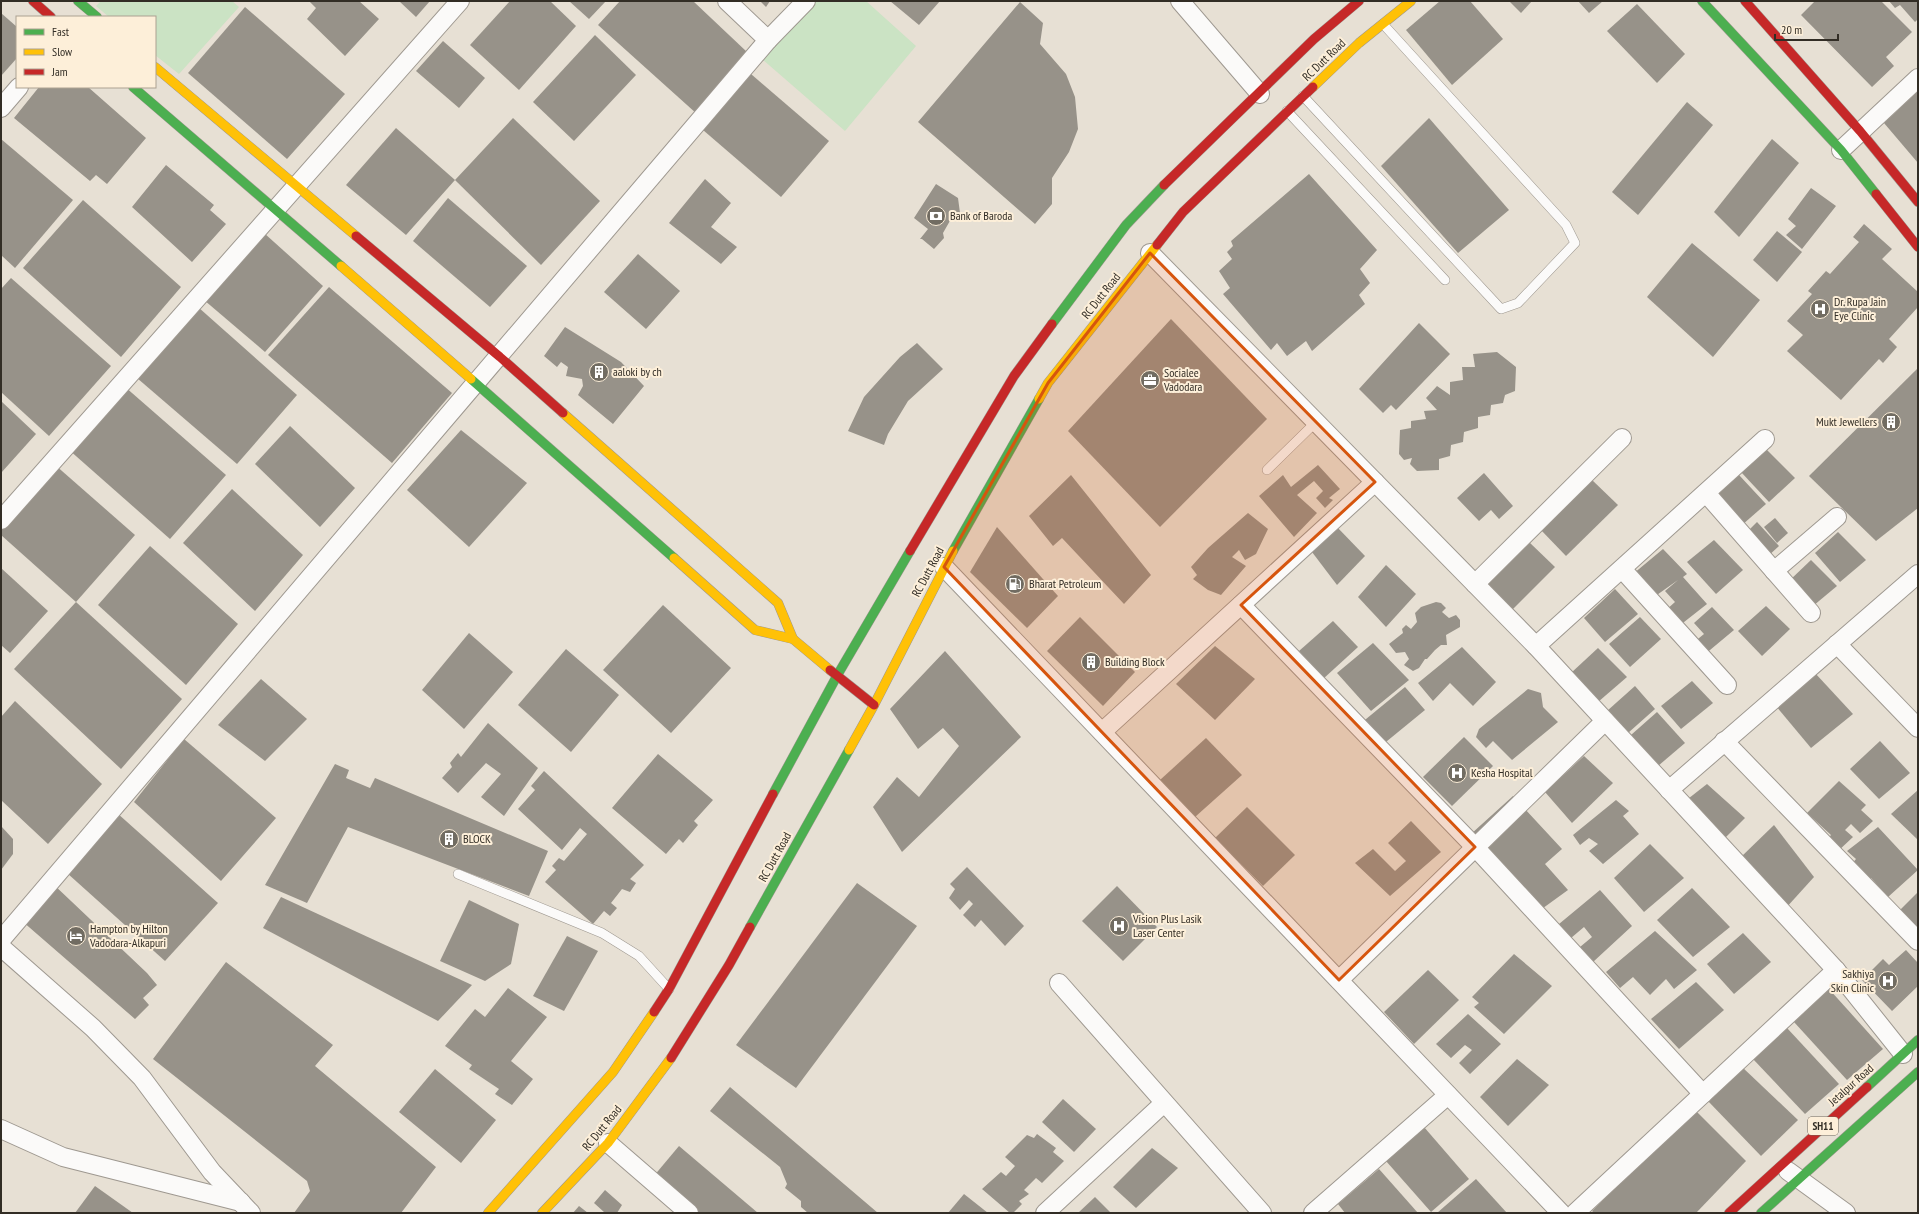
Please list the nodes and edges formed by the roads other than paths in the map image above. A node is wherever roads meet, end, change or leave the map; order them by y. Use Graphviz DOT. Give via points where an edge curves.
graph roads {
  1 [pos="33,1"];
  2 [pos="460,1"];
  3 [pos="727,1"];
  4 [pos="806,1"];
  5 [pos="1180,1"];
  6 [pos="1358,1"];
  7 [pos="1411,1"];
  8 [pos="1702,1"];
  9 [pos="1745,1"];
  10 [pos="50,16"];
  11 [pos="1383,24"];
  12 [pos="768,40"];
  13 [pos="156,67"];
  14 [pos="1918,78"];
  15 [pos="18,88"];
  16 [pos="134,88"];
  17 [pos="1260,94"];
  18 [pos="1303,96"];
  19 [pos="1,108"];
  20 [pos="1287,111"];
  21 [pos="1860,131"];
  22 [pos="1841,150"];
  23 [pos="296,186"];
  24 [pos="1918,202"];
  25 [pos="277,208"];
  26 [pos="1918,247"];
  27 [pos="1150,253"];
  28 [pos="1445,280"];
  29 [pos="500,357"];
  30 [pos="474,384"];
  31 [pos="1316,422"];
  32 [pos="1622,438"];
  33 [pos="1765,439"];
  34 [pos="1267,470"];
  35 [pos="1375,482"];
  36 [pos="1706,493"];
  37 [pos="1837,517"];
  38 [pos="1,520"];
  39 [pos="944,567"];
  40 [pos="1622,569"];
  41 [pos="1774,571"];
  42 [pos="1918,574"];
  43 [pos="1475,584"];
  44 [pos="1241,605"];
  45 [pos="1812,613"];
  46 [pos="794,640"];
  47 [pos="1837,644"];
  48 [pos="1536,646"];
  49 [pos="838,674"];
  50 [pos="1727,685"];
  51 [pos="874,705"];
  52 [pos="1605,720"];
  53 [pos="1918,728"];
  54 [pos="1102,732"];
  55 [pos="1724,742"];
  56 [pos="1669,790"];
  57 [pos="1475,847"];
  58 [pos="458,874"];
  59 [pos="1,940"];
  60 [pos="1918,941"];
  61 [pos="1,947"];
  62 [pos="1836,970"];
  63 [pos="1339,980"];
  64 [pos="1059,983"];
  65 [pos="669,989"];
  66 [pos="1918,1040"];
  67 [pos="1903,1054"];
  68 [pos="1918,1072"];
  69 [pos="1703,1094"];
  70 [pos="1448,1095"];
  71 [pos="1164,1102"];
  72 [pos="1,1129"];
  73 [pos="608,1144"];
  74 [pos="1781,1166"];
  75 [pos="1798,1178"];
  76 [pos="246,1208"];
  77 [pos="488,1213"];
  78 [pos="542,1213"];
  79 [pos="689,1213"];
  80 [pos="1045,1213"];
  81 [pos="1262,1213"];
  82 [pos="1313,1213"];
  83 [pos="1561,1213"];
  84 [pos="1575,1213"];
  85 [pos="1729,1213"];
  86 [pos="1761,1213"];
  87 [pos="1846,1213"];
  1 -- 10 [label="main road"];
  2 -- 23 [label="street"];
  3 -- 12 [label="street"];
  4 -- 12 [label="street"];
  5 -- 17 [label="street"];
  6 -- 17 [label="main road, RC Dutt Road" via="1320,34"];
  7 -- 11 [label="main road, RC Dutt Road"];
  8 -- 22 [label="main road"];
  9 -- 21 [label="main road"];
  11 -- 18 [label="main road, RC Dutt Road" via="1359,42"];
  11 -- 18 [label="lane" via="1566,225 1575,243 1518,303 1501,309"];
  12 -- 29 [label="street"];
  13 -- 23 [label="main road"];
  14 -- 21 [label="street"];
  15 -- 19 [label="street"];
  16 -- 25 [label="main road"];
  17 -- 49 [label="main road, RC Dutt Road" via="1126,225 1014,376"];
  18 -- 20 [label="main road, RC Dutt Road"];
  20 -- 27 [label="main road, RC Dutt Road" via="1183,212"];
  20 -- 28 [label="lane"];
  21 -- 22 [label="street"];
  21 -- 24 [label="main road"];
  22 -- 26 [label="main road"];
  23 -- 25 [label="street"];
  23 -- 29 [label="main road"];
  25 -- 30 [label="main road"];
  25 -- 38 [label="street"];
  27 -- 31 [label="street"];
  27 -- 39 [label="main road, RC Dutt Road" via="1048,383"];
  29 -- 30 [label="street"];
  29 -- 46 [label="main road" via="778,603"];
  30 -- 46 [label="main road" via="755,630"];
  30 -- 59 [label="street"];
  31 -- 34 [label="lane"];
  31 -- 35 [label="street"];
  32 -- 43 [label="street"];
  33 -- 36 [label="street"];
  35 -- 43 [label="street"];
  35 -- 44 [label="street"];
  36 -- 40 [label="street"];
  36 -- 41 [label="street"];
  37 -- 41 [label="street"];
  39 -- 51 [label="main road, RC Dutt Road"];
  39 -- 54 [label="street"];
  40 -- 48 [label="street"];
  40 -- 50 [label="street"];
  41 -- 45 [label="street"];
  42 -- 47 [label="street"];
  43 -- 48 [label="street"];
  44 -- 54 [label="street"];
  44 -- 57 [label="street"];
  46 -- 49 [label="main road"];
  47 -- 53 [label="street"];
  47 -- 55 [label="street"];
  48 -- 52 [label="street"];
  49 -- 51 [label="main road"];
  49 -- 65 [label="main road, RC Dutt Road"];
  51 -- 73 [label="main road, RC Dutt Road" via="729,965 680,1046"];
  52 -- 56 [label="street"];
  52 -- 57 [label="street"];
  54 -- 63 [label="street"];
  55 -- 56 [label="street"];
  55 -- 60 [label="street"];
  56 -- 62 [label="street"];
  57 -- 63 [label="street"];
  57 -- 69 [label="street"];
  58 -- 65 [label="lane" via="602,932 639,956"];
  61 -- 76 [label="street" via="94,1028 142,1078 212,1172"];
  62 -- 67 [label="street"];
  62 -- 69 [label="street"];
  63 -- 70 [label="street"];
  64 -- 71 [label="street"];
  65 -- 77 [label="main road, RC Dutt Road" via="612,1072"];
  66 -- 67 [label="main road, Jetalpur Road / SH11"];
  67 -- 74 [label="main road, Jetalpur Road / SH11"];
  68 -- 75 [label="main road, SH11"];
  69 -- 84 [label="street"];
  70 -- 82 [label="street"];
  70 -- 83 [label="street"];
  71 -- 80 [label="street"];
  71 -- 81 [label="street"];
  72 -- 76 [label="street" via="63,1157"];
  73 -- 78 [label="main road, RC Dutt Road"];
  73 -- 79 [label="street"];
  74 -- 75 [label="street"];
  74 -- 85 [label="main road, Jetalpur Road / SH11"];
  75 -- 86 [label="main road, SH11"];
  75 -- 87 [label="street"];
}
